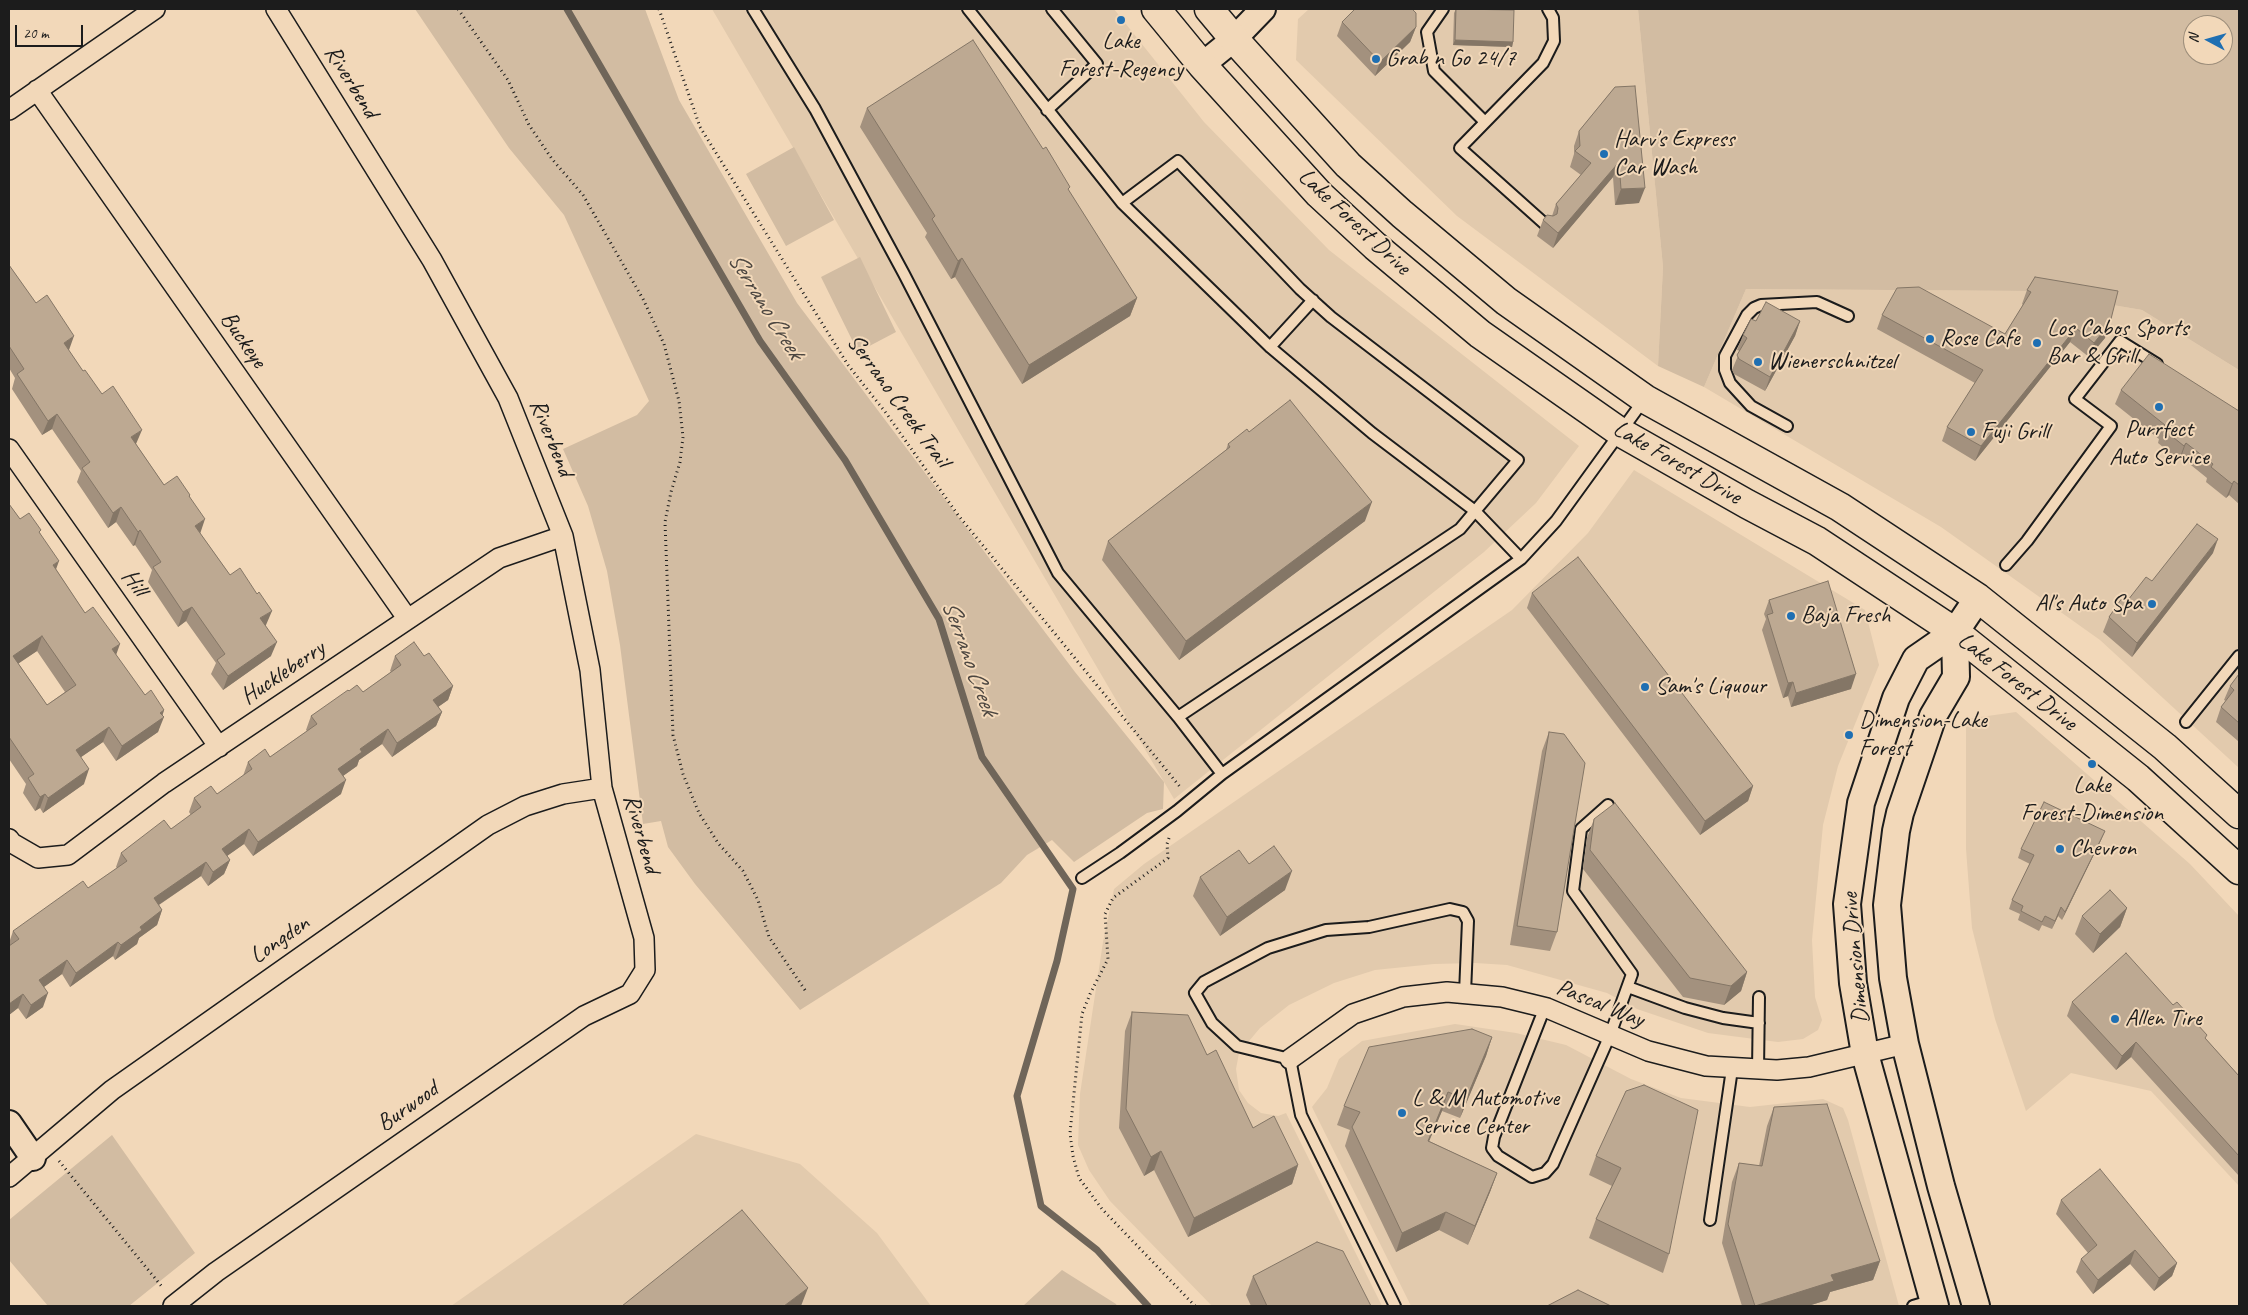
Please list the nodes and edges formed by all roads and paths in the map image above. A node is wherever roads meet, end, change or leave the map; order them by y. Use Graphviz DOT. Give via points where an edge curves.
graph roads {
  1 [pos="155,9"];
  2 [pos="276,9"];
  3 [pos="458,9"];
  4 [pos="659,9"];
  5 [pos="753,9"];
  6 [pos="968,9"];
  7 [pos="1052,9"];
  8 [pos="1156,9"];
  9 [pos="1209,9"];
  10 [pos="1263,9"];
  11 [pos="1443,9"];
  12 [pos="1551,10"];
  13 [pos="1234,38"];
  14 [pos="1202,65"];
  15 [pos="37,90"];
  16 [pos="9,110"];
  17 [pos="1047,110"];
  18 [pos="1485,122"];
  19 [pos="1122,203"];
  20 [pos="1546,225"];
  21 [pos="1313,300"];
  22 [pos="1848,316"];
  23 [pos="1270,346"];
  24 [pos="2163,367"];
  25 [pos="1645,399"];
  26 [pos="1787,426"];
  27 [pos="1620,432"];
  28 [pos="9,449"];
  29 [pos="1475,511"];
  30 [pos="563,536"];
  31 [pos="1521,559"];
  32 [pos="2006,565"];
  33 [pos="1978,598"];
  34 [pos="407,618"];
  35 [pos="1955,632"];
  36 [pos="2239,656"];
  37 [pos="1178,717"];
  38 [pos="2186,722"];
  39 [pos="219,746"];
  40 [pos="1170,774"];
  41 [pos="1222,774"];
  42 [pos="602,788"];
  43 [pos="1608,805"];
  44 [pos="2239,814"];
  45 [pos="9,839"];
  46 [pos="1167,844"];
  47 [pos="2239,870"];
  48 [pos="1082,878"];
  49 [pos="644,938"];
  50 [pos="1628,987"];
  51 [pos="807,993"];
  52 [pos="1465,993"];
  53 [pos="1760,997"];
  54 [pos="1545,1007"];
  55 [pos="1759,1023"];
  56 [pos="1610,1035"];
  57 [pos="1905,1044"];
  58 [pos="1865,1054"];
  59 [pos="1290,1059"];
  60 [pos="1732,1068"];
  61 [pos="1758,1070"];
  62 [pos="9,1123"];
  63 [pos="39,1152"];
  64 [pos="9,1177"];
  65 [pos="1710,1220"];
  66 [pos="1927,1304"];
  67 [pos="174,1305"];
  68 [pos="1195,1306"];
  69 [pos="1395,1306"];
  70 [pos="1976,1306"];
  1 -- 15 [label="street"];
  2 -- 30 [label="street, Riverbend" via="432,260 508,398"];
  3 -- 51 [label="path" via="508,80 528,125 583,195 643,299 664,344 679,401 683,437 665,522 673,735 682,774 699,813 718,843 742,871 758,900 769,937"];
  4 -- 40 [label="path, Serrano Creek Trail" via="700,127 848,365 958,515"];
  5 -- 37 [label="lane" via="816,110 1058,572"];
  6 -- 17 [label="lane"];
  7 -- 17 [label="lane" via="1097,64"];
  8 -- 14 [label="main road, Lake Forest Drive"];
  9 -- 13 [label="main road, Lake Forest Drive"];
  10 -- 13 [label="street"];
  11 -- 18 [label="lane" via="1427,32 1434,70"];
  12 -- 18 [label="lane" via="1554,40 1543,63"];
  13 -- 14 [label="street"];
  13 -- 25 [label="main road, Lake Forest Drive" via="1348,165 1402,214 1506,301"];
  14 -- 27 [label="main road, Lake Forest Drive" via="1319,194 1375,246 1480,334"];
  15 -- 16 [label="street"];
  15 -- 34 [label="street, Buckeye"];
  17 -- 19 [label="lane"];
  18 -- 20 [label="lane" via="1460,148"];
  19 -- 21 [label="lane" via="1178,161"];
  19 -- 23 [label="lane"];
  21 -- 23 [label="lane"];
  21 -- 29 [label="lane" via="1518,460"];
  22 -- 26 [label="lane" via="1817,302 1761,305 1747,315 1725,356 1725,370 1730,383 1751,406"];
  23 -- 29 [label="lane" via="1372,433"];
  24 -- 32 [label="lane" via="2120,341 2075,398 2111,426"];
  25 -- 27 [label="lane"];
  25 -- 33 [label="main road, Lake Forest Drive" via="1840,507"];
  27 -- 31 [label="lane" via="1556,521"];
  27 -- 35 [label="main road, Lake Forest Drive" via="1817,541"];
  28 -- 39 [label="street, Hill"];
  29 -- 31 [label="lane"];
  29 -- 37 [label="lane" via="1460,529"];
  30 -- 34 [label="street, Huckleberry" via="500,558"];
  30 -- 42 [label="street, Riverbend" via="590,670"];
  31 -- 41 [label="lane"];
  33 -- 35 [label="main road, Dimension Drive"];
  33 -- 44 [label="main road, Lake Forest Drive" via="2165,747"];
  34 -- 39 [label="street, Huckleberry"];
  35 -- 47 [label="main road, Lake Forest Drive" via="2138,778"];
  35 -- 57 [label="main road, Dimension Drive" via="1956,677 1933,716 1911,779 1896,831 1887,905 1893,978"];
  35 -- 58 [label="main road, Dimension Drive" via="1916,659 1896,698 1861,803 1847,904 1853,983"];
  36 -- 38 [label="lane"];
  37 -- 41 [label="lane"];
  39 -- 45 [label="street, Huckleberry" via="68,855 38,858"];
  41 -- 48 [label="lane" via="1177,811"];
  42 -- 49 [label="street, Riverbend"];
  42 -- 63 [label="street, Longden" via="562,794 525,806 488,825 120,1084"];
  43 -- 50 [label="lane" via="1581,829 1573,891 1632,974"];
  46 -- 68 [label="path" via="1168,858 1113,898 1105,914 1108,959 1082,1014 1070,1133 1079,1178 1102,1209"];
  49 -- 67 [label="street, Burwood" via="645,970 630,994 584,1016 216,1272"];
  50 -- 55 [label="lane" via="1685,1008"];
  50 -- 56 [label="lane"];
  52 -- 54 [label="street, Pascal Way" via="1502,996"];
  52 -- 59 [label="street, Pascal Way" via="1403,998 1353,1014"];
  52 -- 59 [label="lane" via="1468,920 1463,912 1450,910 1369,927 1326,930 1268,948 1204,982 1195,994 1212,1023 1237,1046"];
  53 -- 55 [label="lane"];
  54 -- 56 [label="street, Pascal Way"];
  54 -- 56 [label="lane" via="1492,1148 1498,1156 1532,1176 1545,1174 1553,1164"];
  55 -- 61 [label="lane"];
  56 -- 60 [label="street, Pascal Way" via="1648,1050 1706,1066"];
  57 -- 58 [label="street, Pascal Way"];
  57 -- 70 [label="main road, Dimension Drive"];
  58 -- 61 [label="street, Pascal Way" via="1809,1067"];
  58 -- 66 [label="main road, Dimension Drive"];
  59 -- 69 [label="lane" via="1301,1114"];
  60 -- 61 [label="street, Pascal Way"];
  60 -- 65 [label="lane"];
  62 -- 63 [label="street"];
  63 -- 64 [label="street, Longden"];
  63 -- 67 [label="path"];
}
